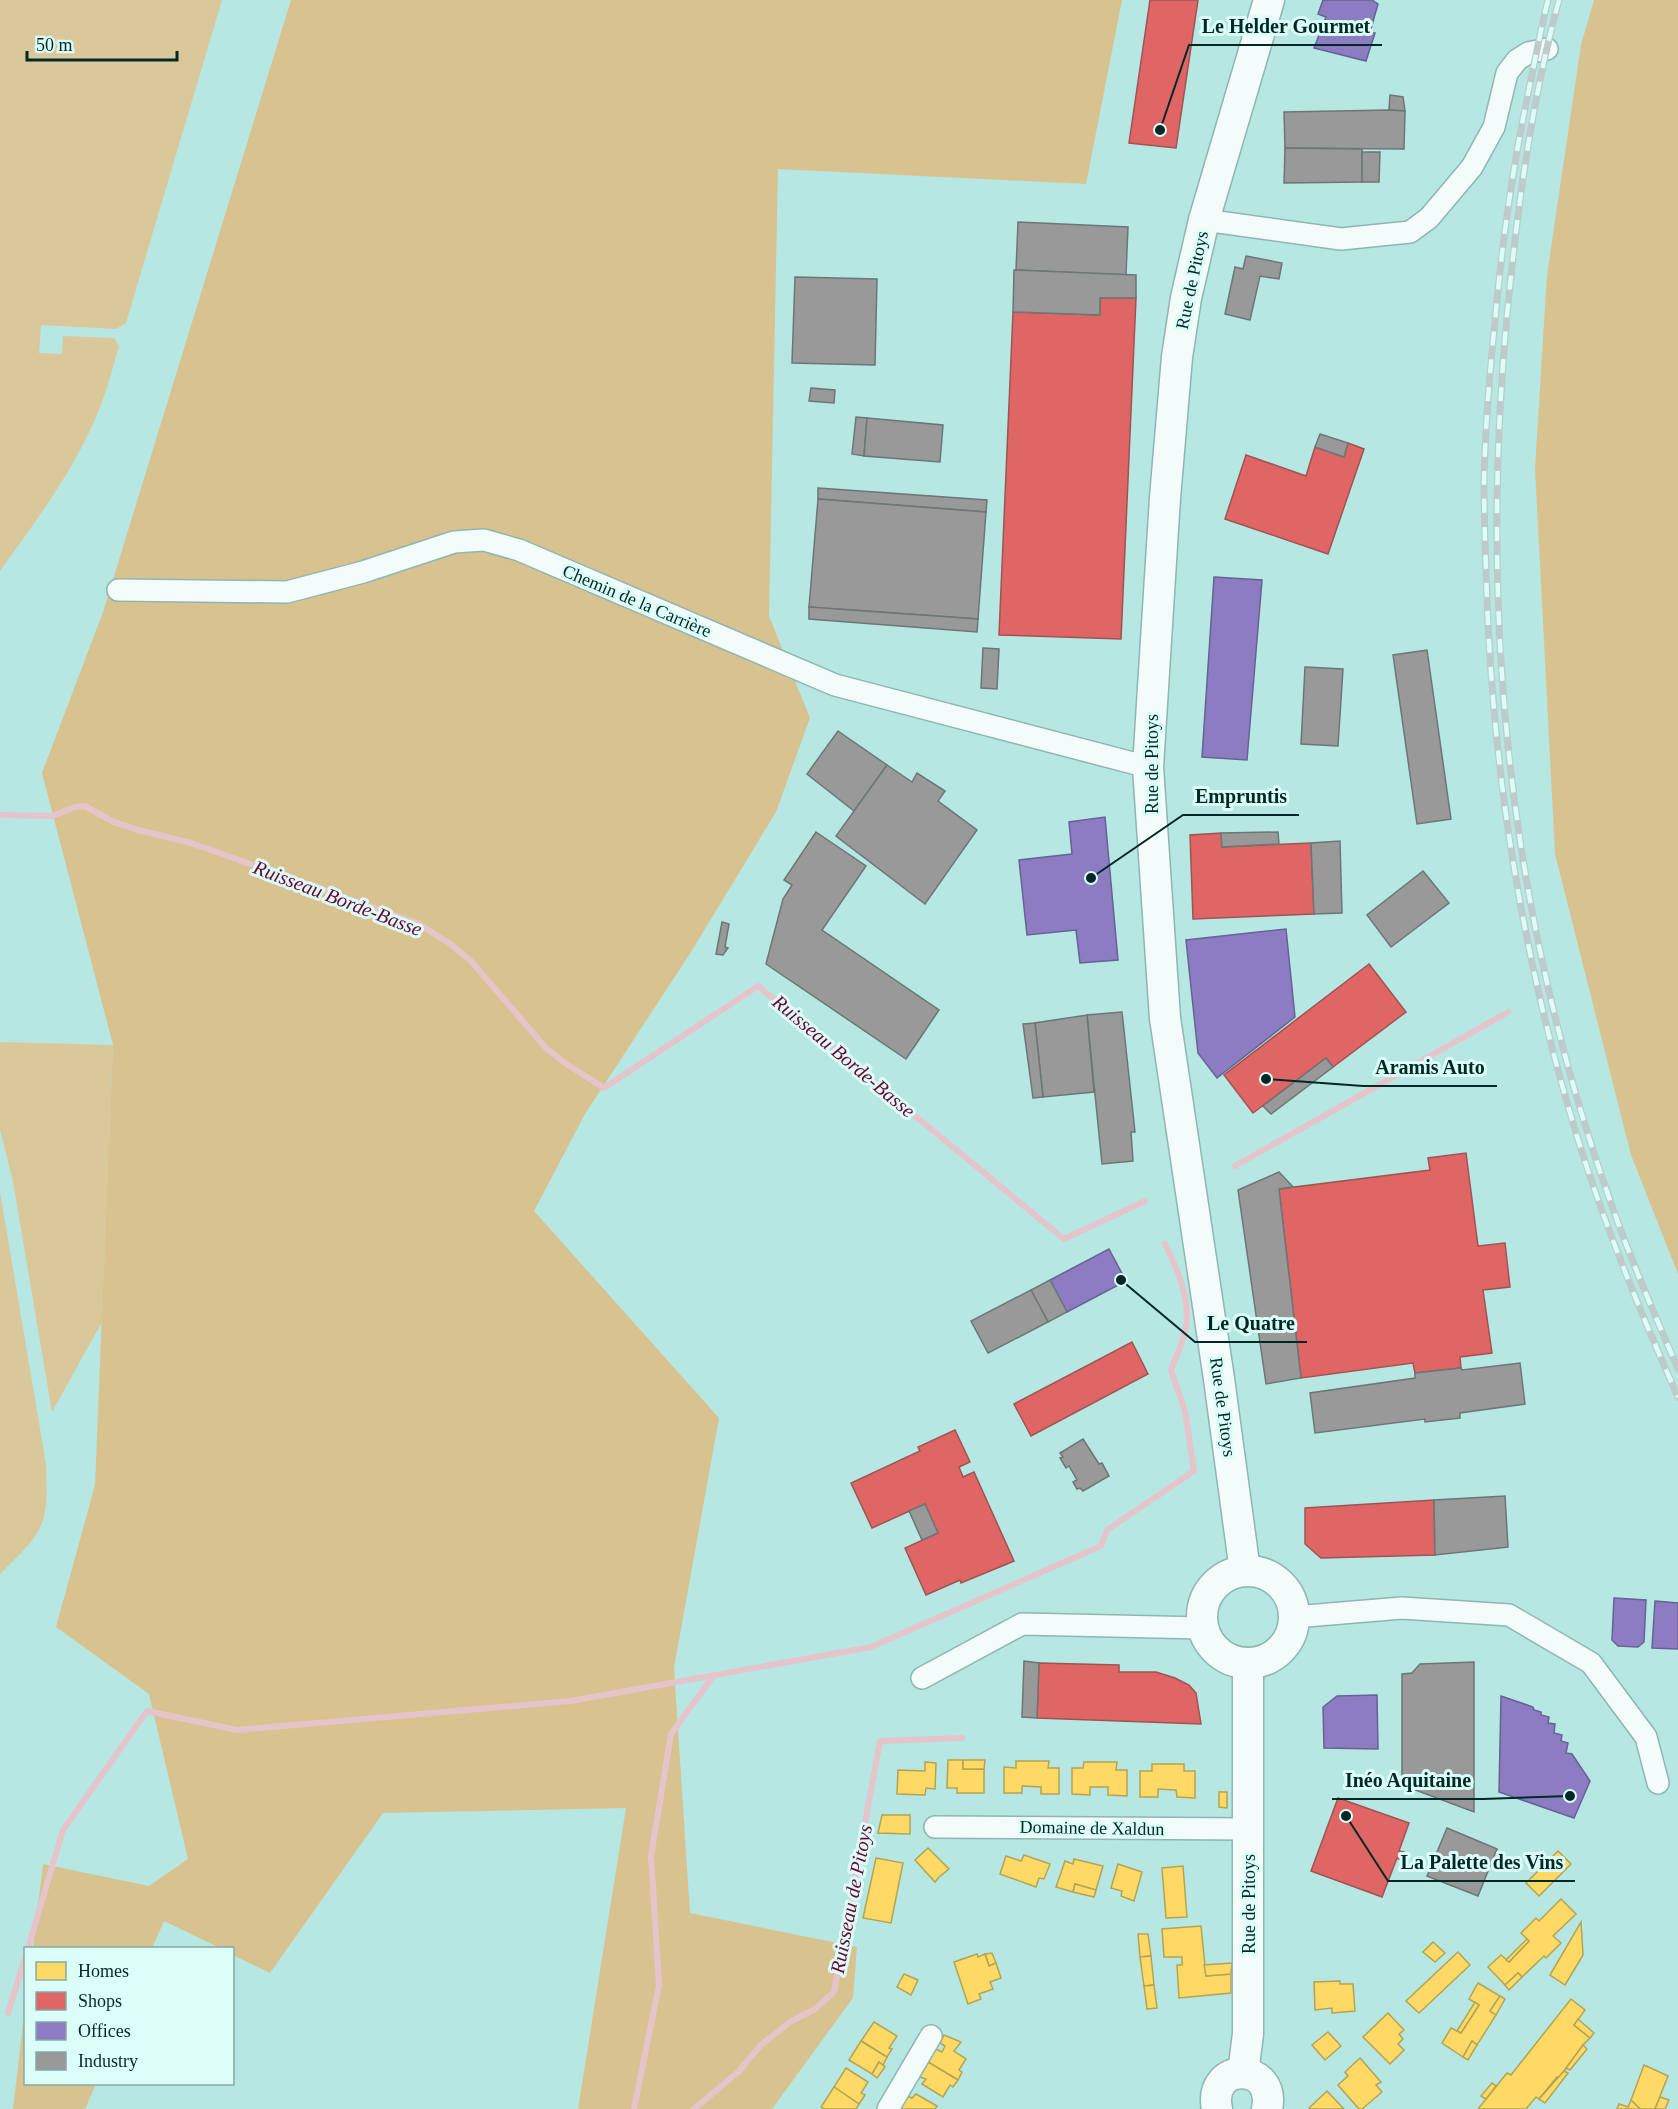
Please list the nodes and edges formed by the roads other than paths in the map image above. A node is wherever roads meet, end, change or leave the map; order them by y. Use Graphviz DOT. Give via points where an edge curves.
graph roads {
  1 [pos="1269,0"];
  2 [pos="1547,49"];
  3 [pos="1204,220"];
  4 [pos="117,590"];
  5 [pos="1148,768"];
  6 [pos="1245,1571"];
  7 [pos="1294,1617"];
  8 [pos="1203,1629"];
  9 [pos="1248,1664"];
  10 [pos="922,1678"];
  11 [pos="1658,1783"];
  12 [pos="935,1827"];
  13 [pos="1249,1829"];
  14 [pos="931,2037"];
  15 [pos="1243,2073"];
  16 [pos="888,2109"];
  17 [pos="1217,2109"];
  18 [pos="1267,2109"];
  1 -- 3 [label="street, Rue de Pitoys"];
  2 -- 3 [label="street" via="1528,53 1507,73 1494,128 1472,167 1429,218 1410,232 1341,238"];
  3 -- 5 [label="street, Rue de Pitoys" via="1177,357"];
  4 -- 5 [label="street, Chemin de la Carrière" via="287,592 454,542 484,540 519,550 835,685"];
  5 -- 6 [label="street, Rue de Pitoys" via="1165,1018"];
  6 -- 7 [label="street" via="1274,1578 1292,1602"];
  6 -- 8 [label="street" via="1232,1573 1210,1590 1204,1602"];
  7 -- 9 [label="street" via="1285,1644 1275,1654"];
  7 -- 11 [label="street" via="1402,1608 1509,1615 1591,1663 1646,1737"];
  8 -- 9 [label="street" via="1220,1654"];
  8 -- 10 [label="street" via="1022,1624"];
  9 -- 13 [label="street, Rue de Pitoys"];
  12 -- 13 [label="street, Domaine de Xaldun"];
  13 -- 15 [label="street, Rue de Pitoys" via="1248,2034"];
  14 -- 16 [label="street"];
  15 -- 17 [label="street" via="1220,2084 1216,2092"];
  15 -- 18 [label="street" via="1252,2074 1264,2085 1269,2100"];
}
